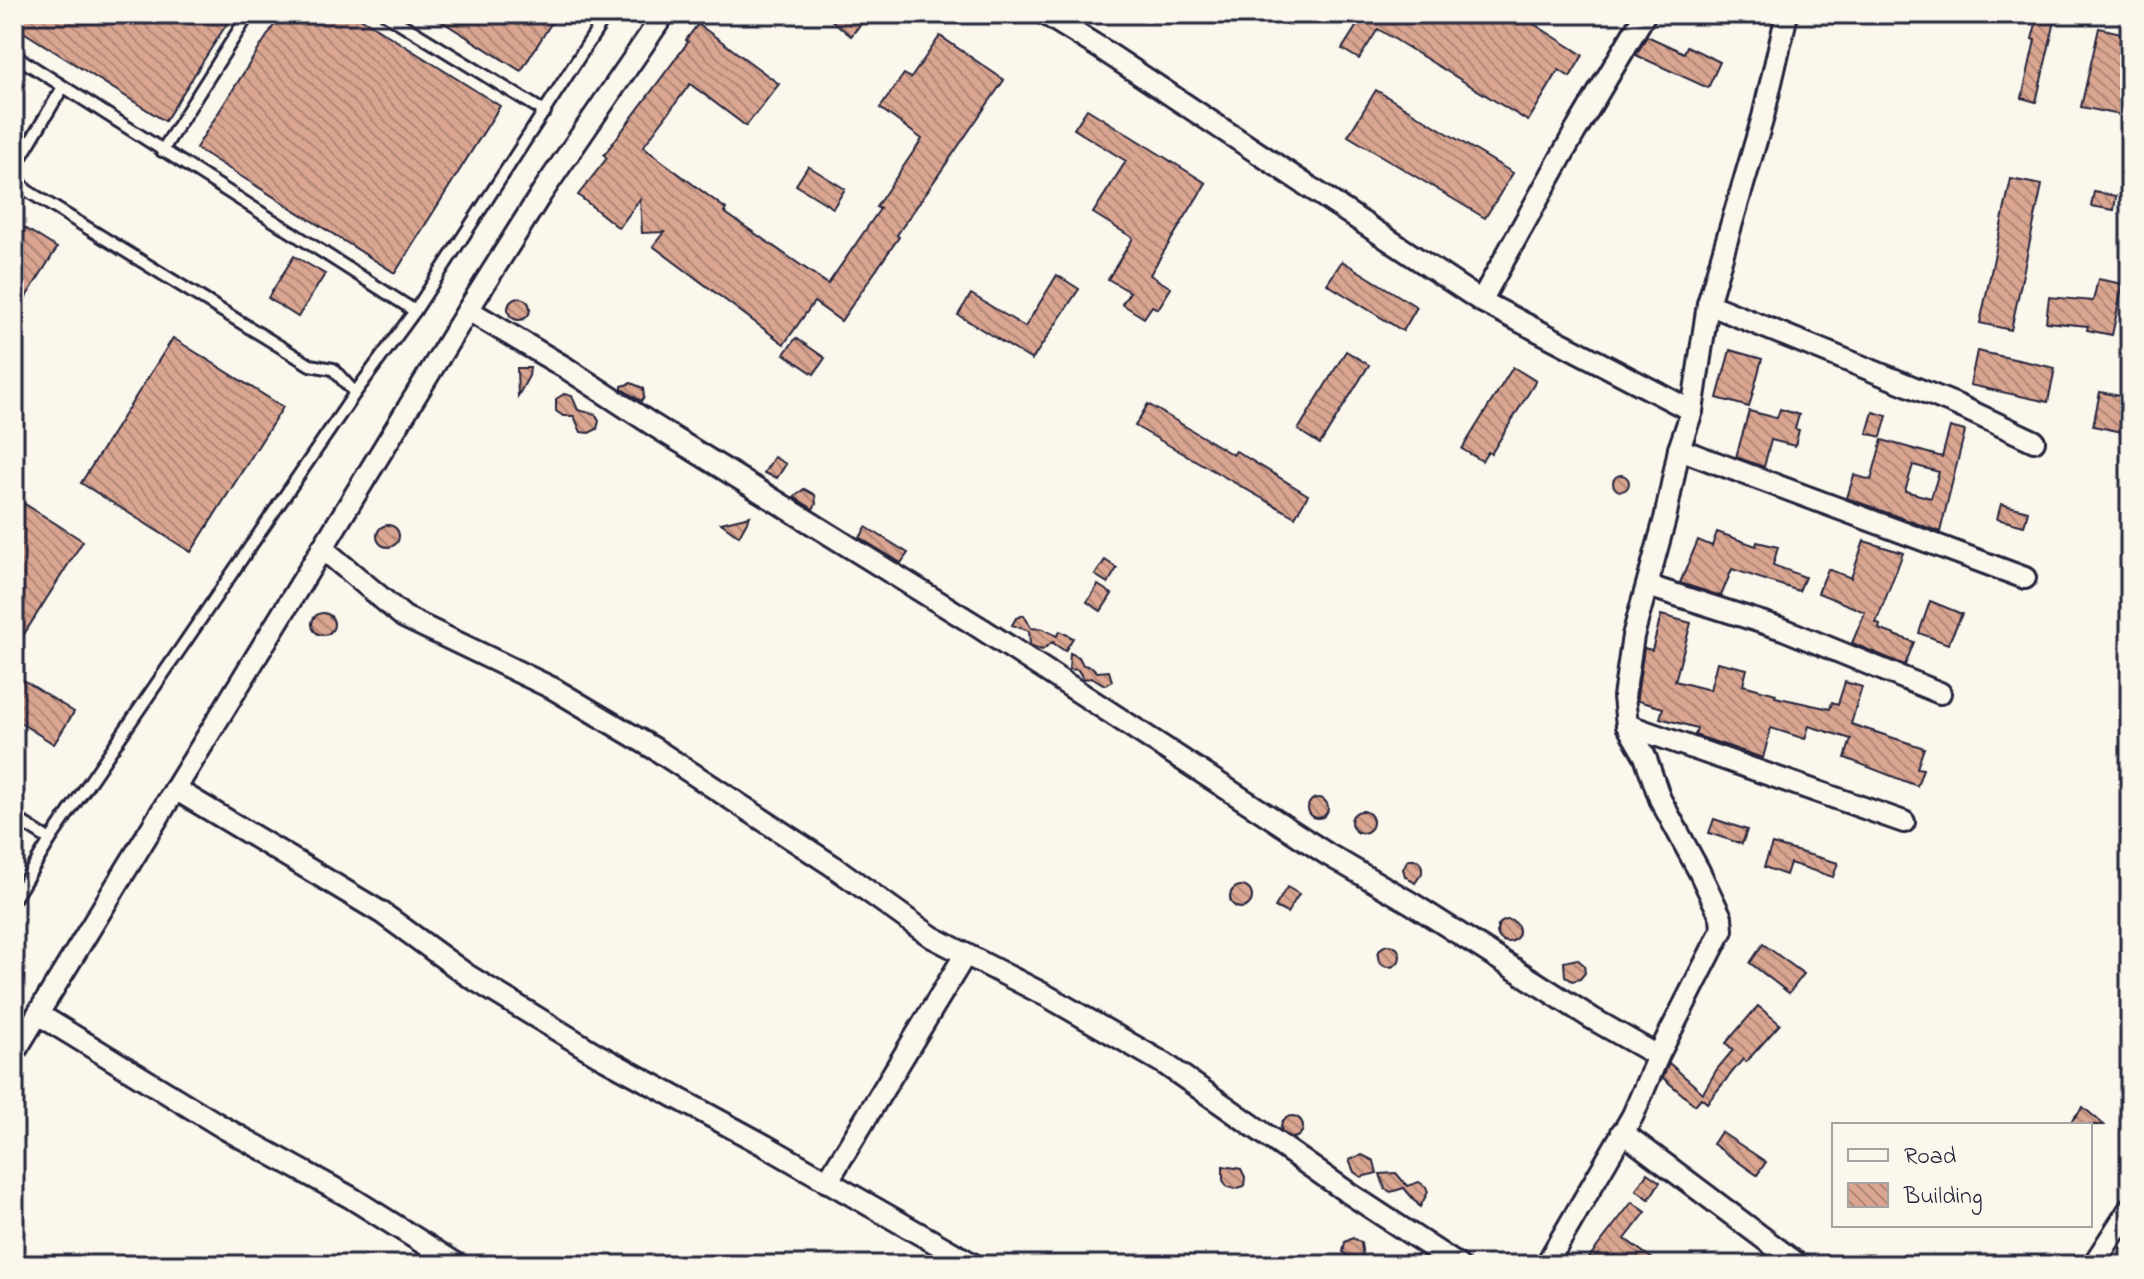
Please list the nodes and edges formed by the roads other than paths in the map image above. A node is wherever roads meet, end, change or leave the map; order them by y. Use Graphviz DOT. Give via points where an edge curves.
graph roads {
  1 [pos="249,14"];
  2 [pos="385,14"];
  3 [pos="607,14"];
  4 [pos="664,14"];
  5 [pos="1045,14"];
  6 [pos="1645,14"];
  7 [pos="1787,14"];
  8 [pos="14,55"];
  9 [pos="63,87"];
  10 [pos="545,112"];
  11 [pos="162,151"];
  12 [pos="14,171"];
  13 [pos="1481,301"];
  14 [pos="1708,304"];
  15 [pos="468,310"];
  16 [pos="415,311"];
  17 [pos="355,393"];
  18 [pos="1692,411"];
  19 [pos="2034,441"];
  20 [pos="1679,449"];
  21 [pos="322,548"];
  22 [pos="2025,578"];
  23 [pos="1648,586"];
  24 [pos="1940,693"];
  25 [pos="1627,725"];
  26 [pos="175,789"];
  27 [pos="14,817"];
  28 [pos="1904,822"];
  29 [pos="50,840"];
  30 [pos="14,899"];
  31 [pos="965,955"];
  32 [pos="38,1014"];
  33 [pos="14,1053"];
  34 [pos="1658,1056"];
  35 [pos="1622,1132"];
  36 [pos="827,1182"];
  37 [pos="2130,1208"];
  38 [pos="458,1265"];
  39 [pos="974,1265"];
  40 [pos="1458,1265"];
  41 [pos="1546,1265"];
  42 [pos="1799,1265"];
  43 [pos="2093,1265"];
  1 -- 11 [label="lane"];
  2 -- 10 [label="lane"];
  3 -- 10 [label="lane"];
  4 -- 15 [label="street"];
  5 -- 13 [label="street"];
  6 -- 13 [label="street"];
  7 -- 14 [label="street"];
  8 -- 9 [label="lane"];
  9 -- 11 [label="lane"];
  9 -- 12 [label="lane"];
  10 -- 16 [label="lane"];
  11 -- 16 [label="lane"];
  12 -- 17 [label="lane" via="26,190 310,365 333,369"];
  13 -- 18 [label="street"];
  14 -- 18 [label="street"];
  14 -- 19 [label="street"];
  15 -- 21 [label="street"];
  15 -- 34 [label="street" via="982,629 1327,854"];
  16 -- 17 [label="lane"];
  17 -- 29 [label="lane"];
  18 -- 20 [label="street"];
  20 -- 22 [label="street"];
  20 -- 23 [label="street"];
  21 -- 26 [label="street"];
  21 -- 31 [label="street" via="404,617 585,706"];
  23 -- 24 [label="street" via="1783,629"];
  23 -- 25 [label="street" via="1627,667"];
  25 -- 28 [label="street"];
  25 -- 34 [label="street" via="1721,917 1717,943"];
  26 -- 32 [label="street"];
  26 -- 36 [label="street" via="382,913 467,975 598,1055"];
  27 -- 29 [label="lane"];
  29 -- 30 [label="lane"];
  31 -- 36 [label="street"];
  31 -- 40 [label="street" via="1165,1064"];
  32 -- 33 [label="street"];
  32 -- 38 [label="street"];
  34 -- 35 [label="street"];
  35 -- 41 [label="street"];
  35 -- 42 [label="street"];
  36 -- 39 [label="street"];
  37 -- 43 [label="street"];
}
